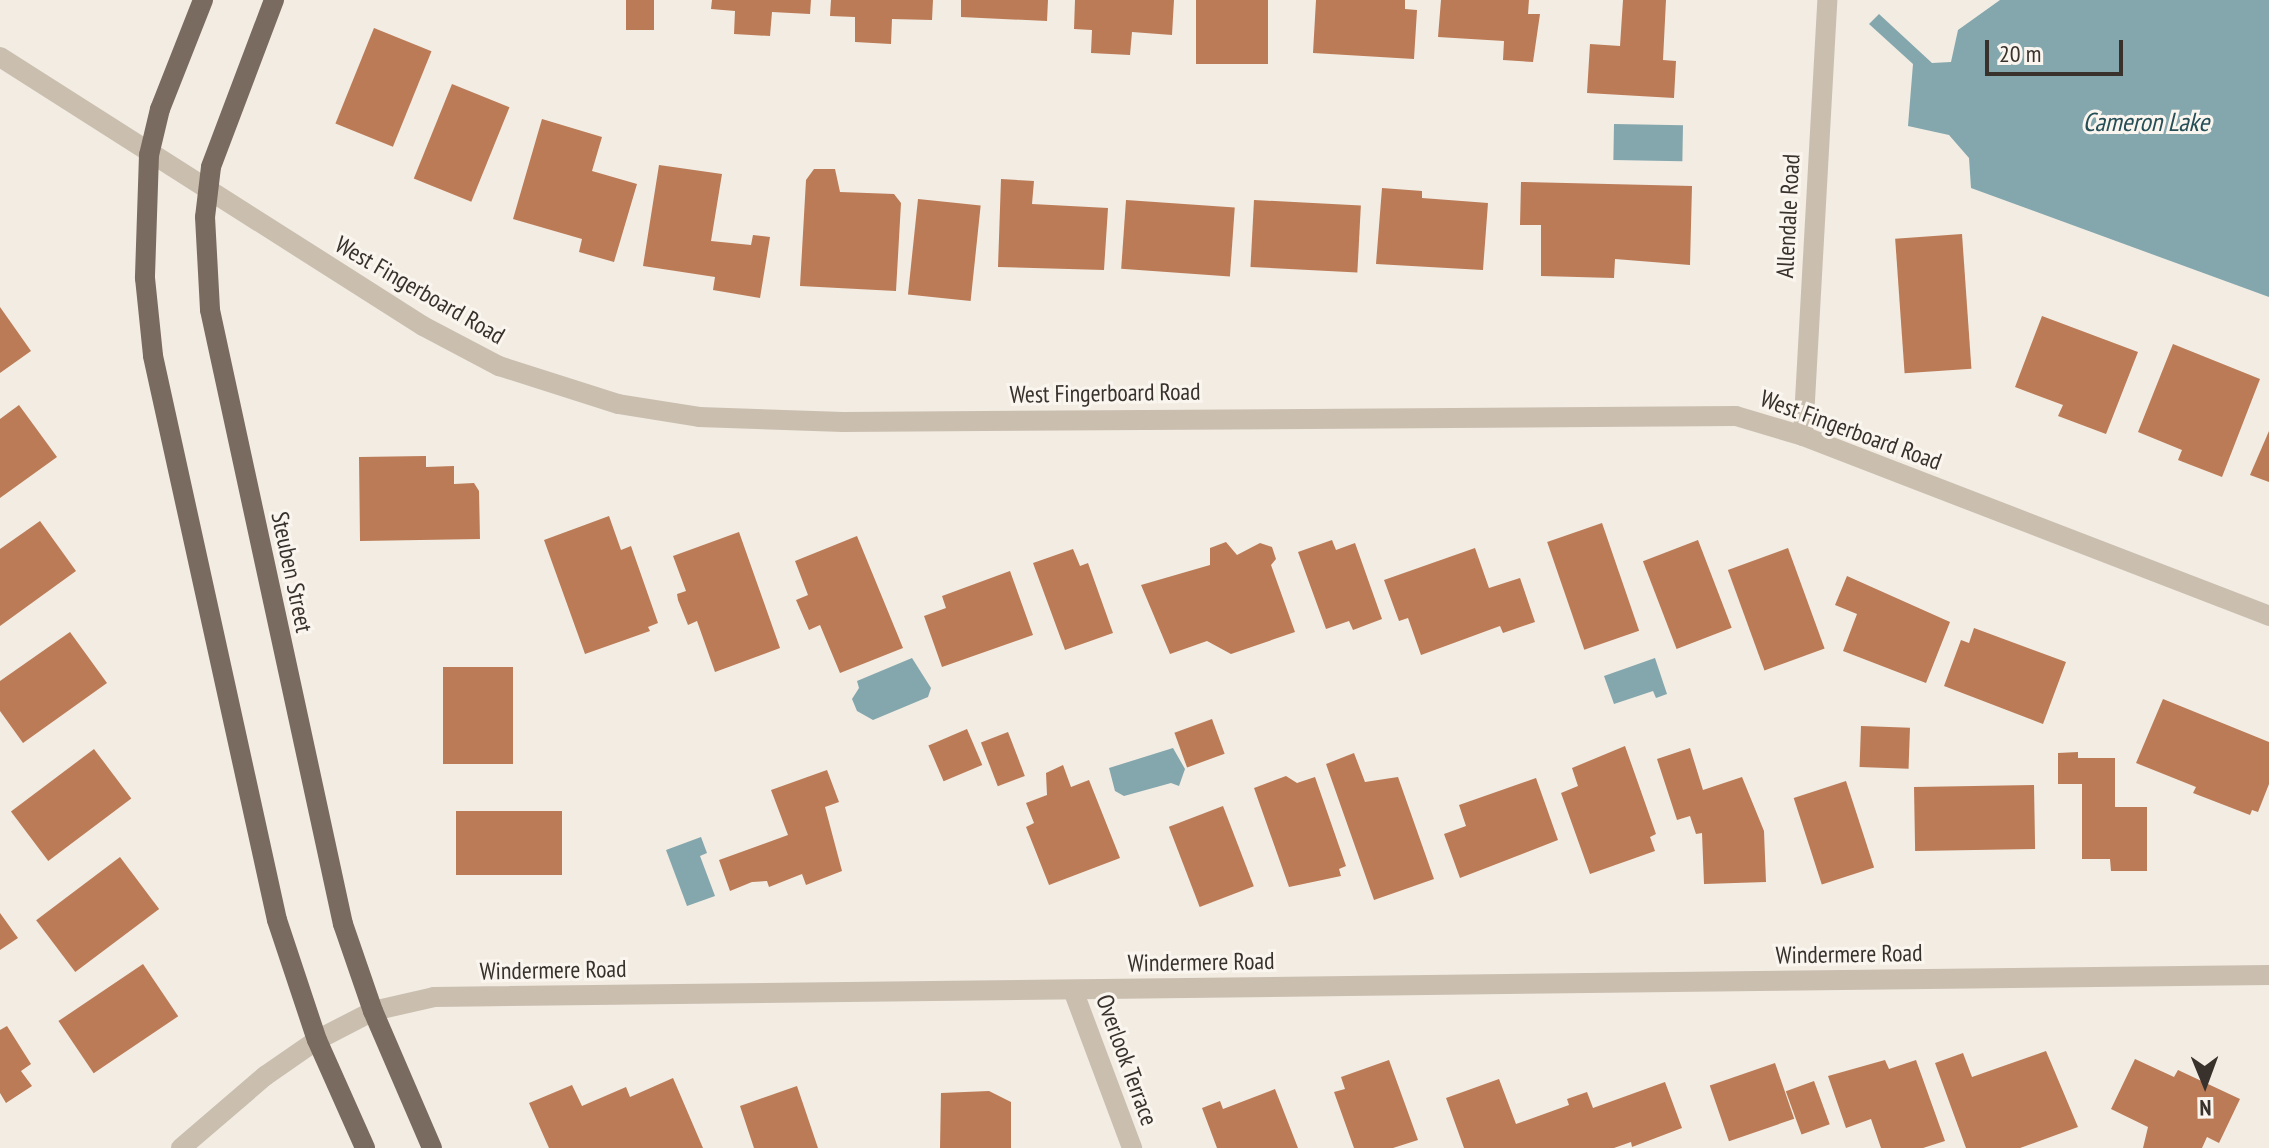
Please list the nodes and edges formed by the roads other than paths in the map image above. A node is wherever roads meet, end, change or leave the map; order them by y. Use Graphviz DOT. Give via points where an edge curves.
graph roads {
  1 [pos="203,0"];
  2 [pos="274,0"];
  3 [pos="1827,0"];
  4 [pos="0,57"];
  5 [pos="149,155"];
  6 [pos="206,191"];
  7 [pos="1803,436"];
  8 [pos="2269,616"];
  9 [pos="2269,975"];
  10 [pos="1073,990"];
  11 [pos="373,1011"];
  12 [pos="317,1040"];
  13 [pos="181,1148"];
  14 [pos="365,1148"];
  15 [pos="432,1148"];
  16 [pos="1132,1148"];
  1 -- 5 [label="main road" via="160,109"];
  2 -- 6 [label="main road, Steuben Street" via="217,145"];
  3 -- 7 [label="street, Allendale Road"];
  4 -- 5 [label="street, West Fingerboard Road"];
  5 -- 6 [label="street, West Fingerboard Road"];
  5 -- 12 [label="main road" via="145,278 153,356 277,920"];
  6 -- 7 [label="street, West Fingerboard Road" via="462,348 551,384 660,412 843,422 1715,414"];
  6 -- 11 [label="main road, Steuben Street" via="205,249 215,338 333,883"];
  7 -- 8 [label="street, West Fingerboard Road"];
  9 -- 10 [label="street, Windermere Road"];
  10 -- 11 [label="street, Windermere Road" via="434,997"];
  10 -- 16 [label="street, Overlook Terrace"];
  11 -- 12 [label="street, Windermere Road"];
  11 -- 15 [label="main road, Steuben Street"];
  12 -- 13 [label="street, Windermere Road" via="277,1066"];
  12 -- 14 [label="main road"];
}
